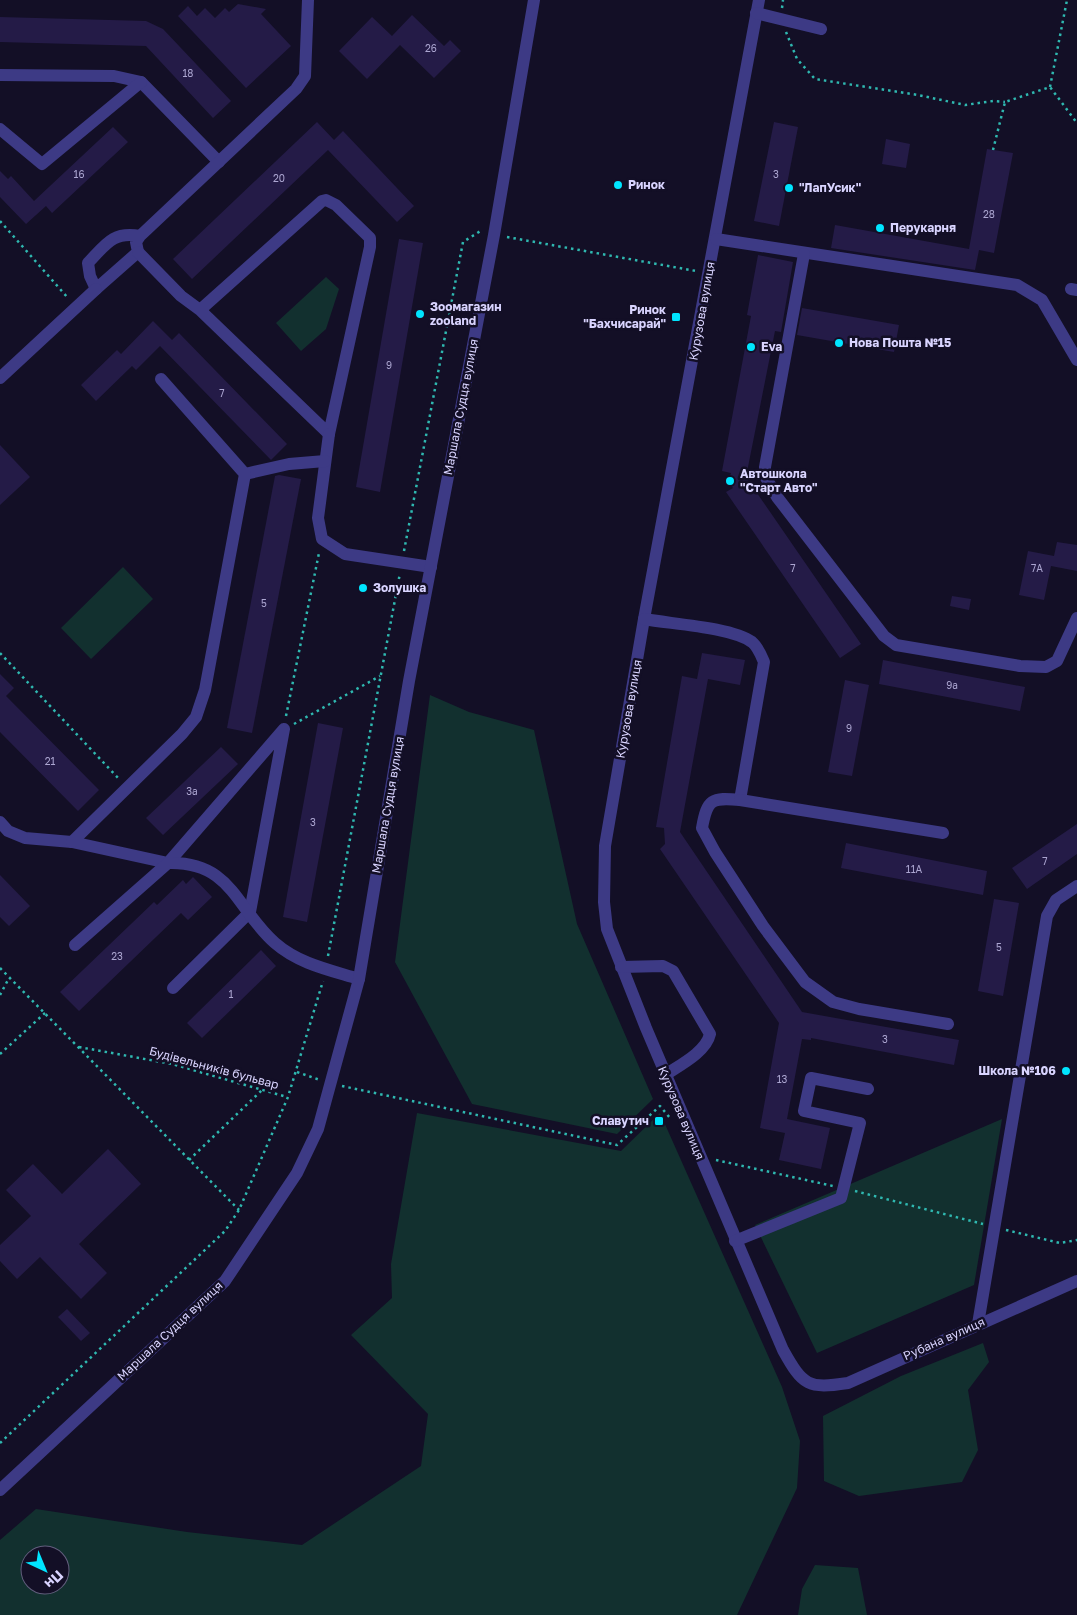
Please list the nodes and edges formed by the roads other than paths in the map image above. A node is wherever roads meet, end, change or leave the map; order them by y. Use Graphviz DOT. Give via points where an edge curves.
graph roads {
  1 [pos="308,0"];
  2 [pos="534,0"];
  3 [pos="757,6"];
  4 [pos="821,29"];
  5 [pos="0,75"];
  6 [pos="141,82"];
  7 [pos="0,129"];
  8 [pos="220,162"];
  9 [pos="140,236"];
  10 [pos="716,239"];
  11 [pos="138,252"];
  12 [pos="804,254"];
  13 [pos="96,290"];
  14 [pos="200,310"];
  15 [pos="1077,360"];
  16 [pos="0,378"];
  17 [pos="160,379"];
  18 [pos="329,434"];
  19 [pos="325,461"];
  20 [pos="245,474"];
  21 [pos="431,567"];
  22 [pos="1077,618"];
  23 [pos="644,619"];
  24 [pos="740,800"];
  25 [pos="0,822"];
  26 [pos="943,833"];
  27 [pos="72,842"];
  28 [pos="168,863"];
  29 [pos="1077,886"];
  30 [pos="250,912"];
  31 [pos="75,945"];
  32 [pos="621,967"];
  33 [pos="359,979"];
  34 [pos="173,988"];
  35 [pos="948,1024"];
  36 [pos="665,1076"];
  37 [pos="868,1089"];
  38 [pos="735,1241"];
  39 [pos="1077,1281"];
  40 [pos="978,1324"];
  41 [pos="808,1384"];
  42 [pos="0,1490"];
  1 -- 8 [label="street" via="305,76 296,89"];
  2 -- 21 [label="street, Маршала Судця вулиця" via="494,235"];
  3 -- 4 [label="street" via="780,18"];
  3 -- 10 [label="street, Курузова вулиця"];
  5 -- 6 [label="street" via="114,76"];
  6 -- 7 [label="street" via="42,164"];
  6 -- 8 [label="street"];
  8 -- 9 [label="street"];
  9 -- 11 [label="street" via="135,247"];
  9 -- 13 [label="street" via="119,235 88,264"];
  10 -- 12 [label="street"];
  10 -- 23 [label="street, Курузова вулиця"];
  11 -- 13 [label="street"];
  11 -- 14 [label="street" via="181,296"];
  12 -- 15 [label="street" via="844,257 1017,285 1042,300"];
  12 -- 22 [label="street" via="765,467 765,476 777,497 884,636 896,645 1046,668 1057,661"];
  13 -- 16 [label="street"];
  14 -- 18 [label="street"];
  14 -- 18 [label="street" via="322,201 336,205 365,232 370,238 370,247"];
  17 -- 20 [label="street"];
  18 -- 19 [label="street"];
  19 -- 20 [label="street" via="289,464"];
  19 -- 21 [label="street" via="318,518 322,539 345,554"];
  20 -- 27 [label="street" via="202,704 196,717"];
  21 -- 33 [label="street, Маршала Судця вулиця" via="402,718"];
  23 -- 24 [label="street" via="737,634 761,652 764,662"];
  23 -- 32 [label="street, Курузова вулиця" via="605,846 607,929"];
  24 -- 26 [label="street"];
  24 -- 35 [label="street" via="712,800 703,824 704,833 763,926 805,982 833,1002"];
  25 -- 27 [label="street" via="8,832 25,838"];
  27 -- 28 [label="street"];
  28 -- 30 [label="street" via="208,868"];
  28 -- 30 [label="street" via="284,729"];
  28 -- 31 [label="street"];
  29 -- 40 [label="street" via="1056,900 1047,916"];
  30 -- 33 [label="street" via="276,944 303,962"];
  30 -- 34 [label="street"];
  32 -- 36 [label="street, Курузова вулиця"];
  32 -- 36 [label="street" via="663,966 673,970 710,1034 708,1042 700,1050"];
  33 -- 42 [label="street, Маршала Судця вулиця" via="318,1129 297,1173 256,1237 225,1281"];
  36 -- 38 [label="street, Курузова вулиця"];
  37 -- 38 [label="street" via="810,1078 804,1111 860,1122 841,1198"];
  38 -- 41 [label="street, Курузова вулиця" via="783,1350 795,1371"];
  39 -- 40 [label="street, Рубана вулиця"];
  40 -- 41 [label="street, Рубана вулиця" via="848,1383 824,1387"];
}
